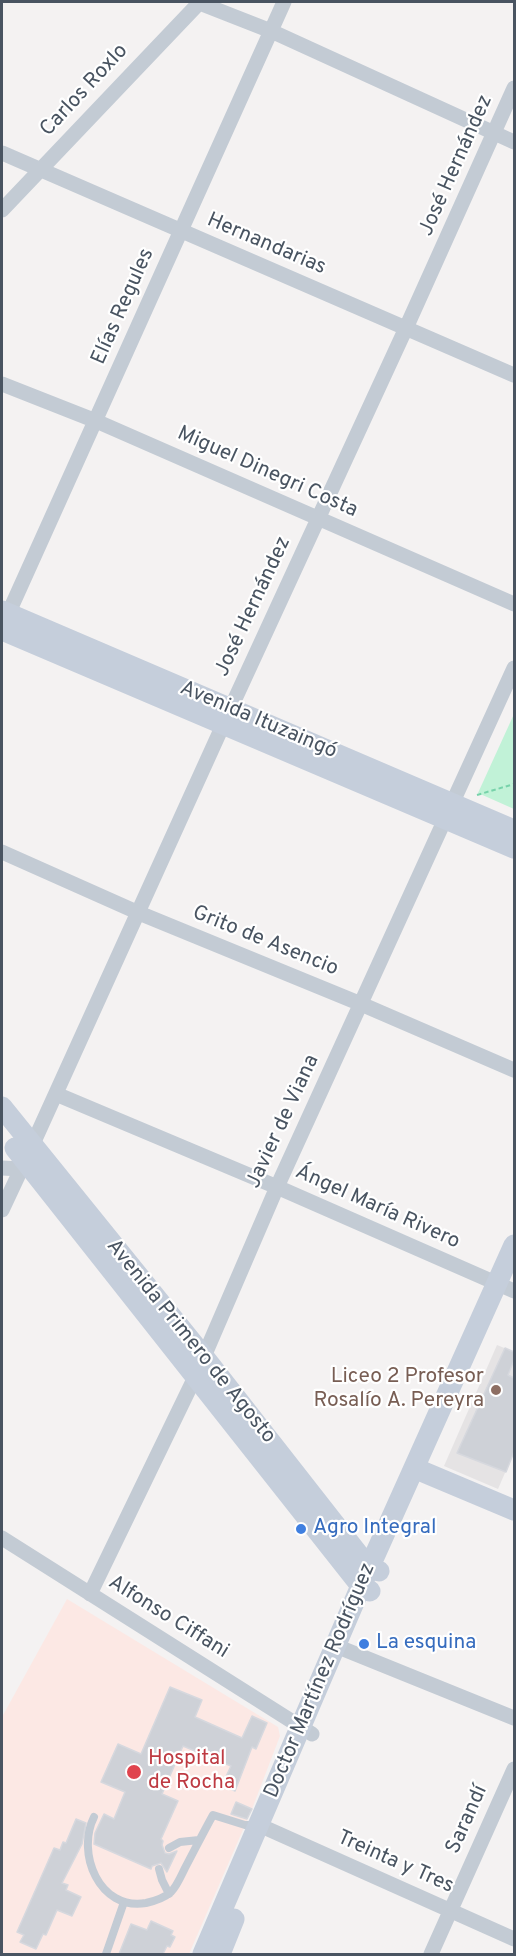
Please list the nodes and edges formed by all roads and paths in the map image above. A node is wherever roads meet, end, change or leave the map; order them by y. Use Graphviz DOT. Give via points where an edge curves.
graph roads {
  1 [pos="198,2"];
  2 [pos="284,2"];
  3 [pos="271,31"];
  4 [pos="514,88"];
  5 [pos="495,134"];
  6 [pos="514,142"];
  7 [pos="2,153"];
  8 [pos="40,170"];
  9 [pos="2,210"];
  10 [pos="181,231"];
  11 [pos="406,328"];
  12 [pos="514,375"];
  13 [pos="2,384"];
  14 [pos="96,421"];
  15 [pos="318,519"];
  16 [pos="514,604"];
  17 [pos="3,621"];
  18 [pos="514,668"];
  19 [pos="226,717"];
  20 [pos="514,784"];
  21 [pos="451,810"];
  22 [pos="514,830"];
  23 [pos="514,848"];
  24 [pos="2,852"];
  25 [pos="139,913"];
  26 [pos="362,1004"];
  27 [pos="514,1070"];
  28 [pos="56,1094"];
  29 [pos="2,1107"];
  30 [pos="2,1131"];
  31 [pos="26,1159"];
  32 [pos="2,1168"];
  33 [pos="277,1186"];
  34 [pos="2,1210"];
  35 [pos="514,1245"];
  36 [pos="509,1285"];
  37 [pos="200,1366"];
  38 [pos="420,1471"];
  39 [pos="514,1510"];
  40 [pos="2,1538"];
  41 [pos="371,1580"];
  42 [pos="90,1594"];
  43 [pos="342,1648"];
  44 [pos="514,1718"];
  45 [pos="306,1731"];
  46 [pos="514,1769"];
  47 [pos="94,1817"];
  48 [pos="265,1828"];
  49 [pos="199,1840"];
  50 [pos="169,1848"];
  51 [pos="159,1869"];
  52 [pos="169,1894"];
  53 [pos="124,1902"];
  54 [pos="450,1911"];
  55 [pos="514,1939"];
  56 [pos="106,1954"];
  57 [pos="203,1954"];
  58 [pos="220,1954"];
  59 [pos="431,1954"];
  1 -- 3 [label="street"];
  1 -- 8 [label="street, Carlos Roxlo"];
  2 -- 3 [label="street, Elías Regules"];
  3 -- 5 [label="street"];
  3 -- 10 [label="street, Elías Regules"];
  4 -- 5 [label="street, José Hernández"];
  5 -- 6 [label="street"];
  5 -- 11 [label="street, José Hernández"];
  7 -- 8 [label="street, Hernandarias"];
  8 -- 9 [label="street, Carlos Roxlo"];
  8 -- 10 [label="street, Hernandarias"];
  10 -- 11 [label="street, Hernandarias"];
  10 -- 14 [label="street, Elías Regules"];
  11 -- 12 [label="street, Hernandarias"];
  11 -- 15 [label="street, José Hernández"];
  13 -- 14 [label="street, Miguel Dinegri Costa"];
  14 -- 15 [label="street, Miguel Dinegri Costa"];
  14 -- 17 [label="street, Elías Regules"];
  15 -- 16 [label="street, Miguel Dinegri Costa"];
  15 -- 19 [label="street, José Hernández"];
  17 -- 19 [label="street, Avenida Ituzaingó"];
  18 -- 21 [label="street, Javier de Viana"];
  19 -- 21 [label="street, Avenida Ituzaingó"];
  19 -- 25 [label="street, José Hernández"];
  20 -- 21 [label="path"];
  21 -- 22 [label="street, Avenida Ituzaingó"];
  21 -- 23 [label="street, Avenida Ituzaingó"];
  21 -- 26 [label="street, Javier de Viana"];
  24 -- 25 [label="street, Grito de Asencio"];
  25 -- 26 [label="street, Grito de Asencio"];
  25 -- 28 [label="street, José Hernández"];
  26 -- 27 [label="street, Grito de Asencio"];
  26 -- 33 [label="street, Javier de Viana"];
  28 -- 31 [label="street, José Hernández"];
  28 -- 33 [label="street, Ángel María Rivero"];
  29 -- 31 [label="street, Avenida Primero de Agosto"];
  30 -- 31 [label="street, Avenida Primero de Agosto"];
  31 -- 32 [label="street"];
  31 -- 34 [label="street, José Hernández"];
  31 -- 37 [label="street, Avenida Primero de Agosto"];
  33 -- 36 [label="street, Ángel María Rivero"];
  33 -- 37 [label="street, Javier de Viana"];
  35 -- 36 [label="street, Doctor Martínez Rodríguez"];
  36 -- 38 [label="street, Doctor Martínez Rodríguez"];
  37 -- 41 [label="street, Avenida Primero de Agosto"];
  37 -- 42 [label="street, Javier de Viana"];
  38 -- 39 [label="street"];
  38 -- 41 [label="street, Doctor Martínez Rodríguez"];
  40 -- 42 [label="street, Alfonso Ciffani"];
  41 -- 43 [label="street, Doctor Martínez Rodríguez"];
  42 -- 45 [label="street, Alfonso Ciffani"];
  43 -- 44 [label="street"];
  43 -- 45 [label="street, Doctor Martínez Rodríguez"];
  45 -- 48 [label="street, Doctor Martínez Rodríguez"];
  46 -- 54 [label="street, Sarandí"];
  47 -- 53 [label="lane" via="87,1843 91,1864 103,1889"];
  48 -- 49 [label="lane" via="213,1815"];
  48 -- 54 [label="street, Treinta y Tres"];
  48 -- 57 [label="street, Doctor Martínez Rodríguez"];
  48 -- 58 [label="street, Doctor Martínez Rodríguez"];
  49 -- 50 [label="lane"];
  49 -- 52 [label="lane"];
  51 -- 52 [label="lane"];
  52 -- 53 [label="lane" via="149,1902"];
  53 -- 56 [label="lane"];
  54 -- 55 [label="street, Treinta y Tres"];
  54 -- 59 [label="street, Sarandí"];
}
